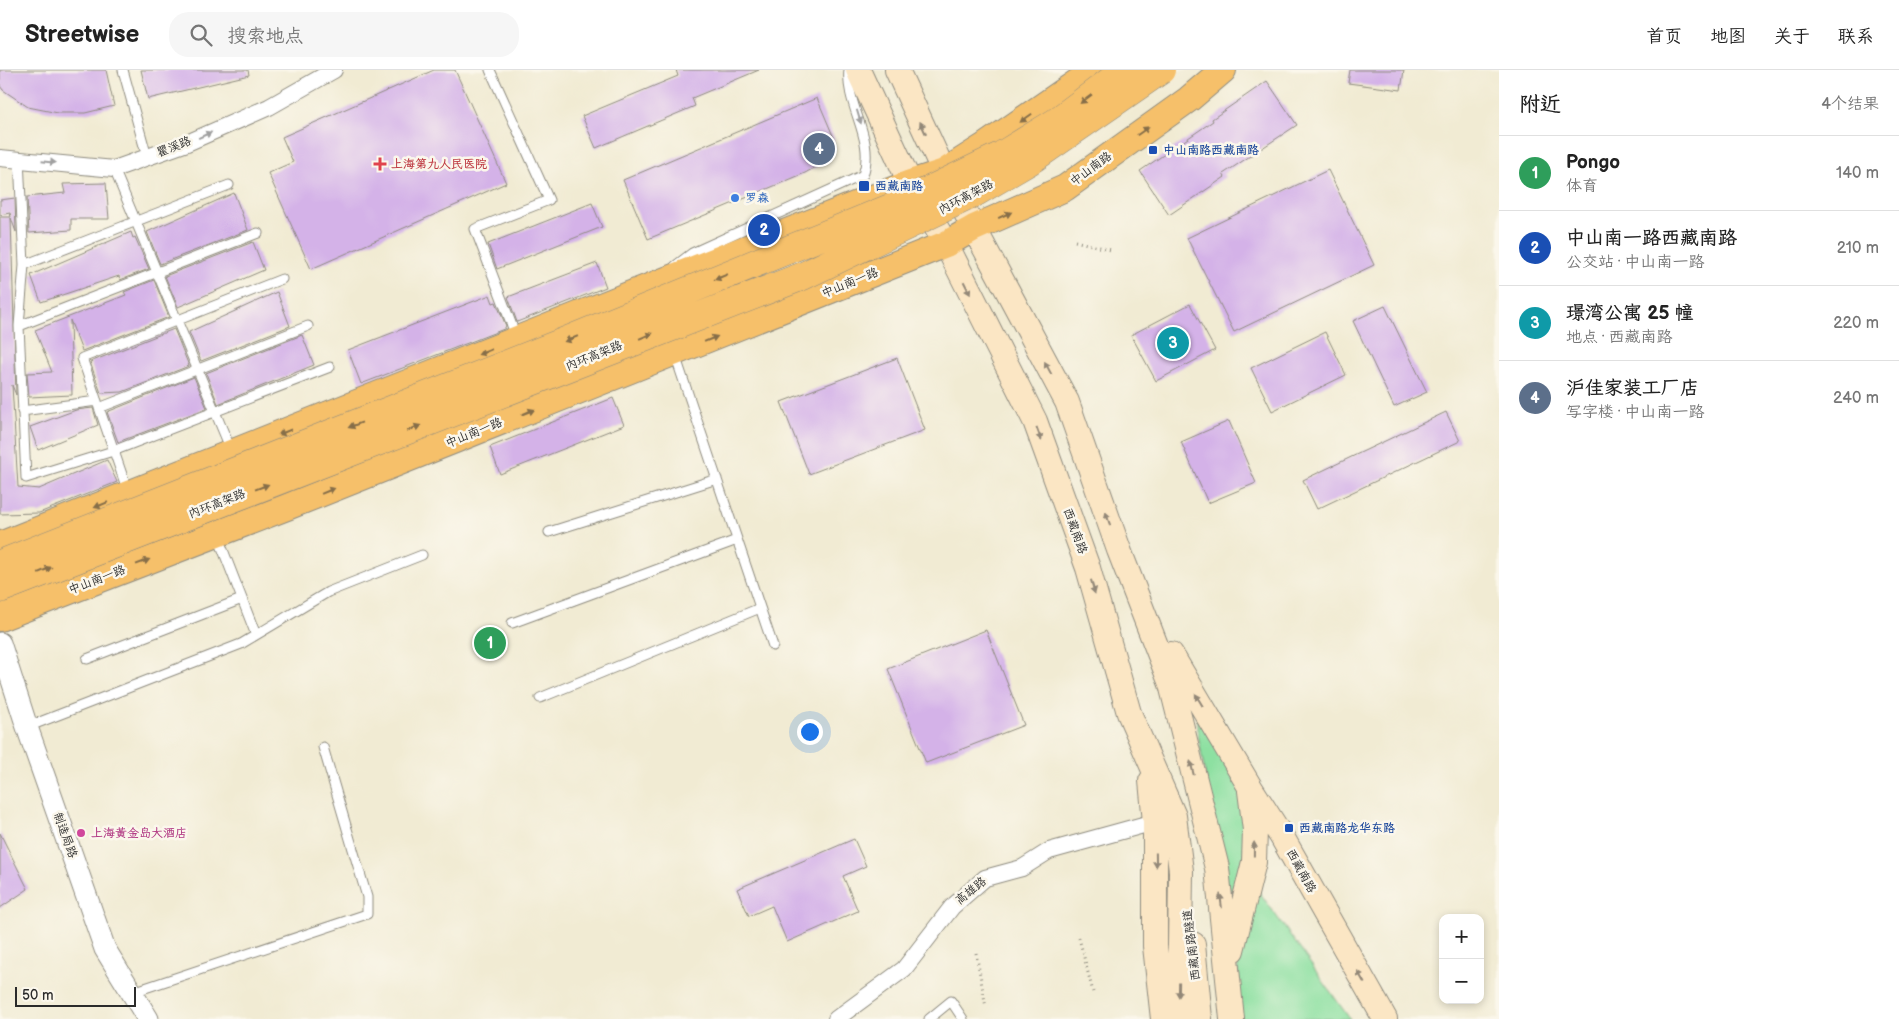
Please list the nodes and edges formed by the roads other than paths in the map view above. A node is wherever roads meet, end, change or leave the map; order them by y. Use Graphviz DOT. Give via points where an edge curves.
graph roads {
  1 [pos="123,70"];
  2 [pos="334,70"];
  3 [pos="490,70"];
  4 [pos="849,70"];
  5 [pos="858,70"];
  6 [pos="897,70"];
  7 [pos="1095,70"];
  8 [pos="1125,70"];
  9 [pos="1161,70"];
  10 [pos="1223,70"];
  11 [pos="147,157"];
  12 [pos="0,158"];
  13 [pos="19,158"];
  14 [pos="114,169"];
  15 [pos="944,172"];
  16 [pos="910,183"];
  17 [pos="230,184"];
  18 [pos="136,221"];
  19 [pos="974,228"];
  20 [pos="258,233"];
  21 [pos="946,244"];
  22 [pos="24,265"];
  23 [pos="157,273"];
  24 [pos="282,278"];
  25 [pos="660,283"];
  26 [pos="177,320"];
  27 [pos="19,326"];
  28 [pos="308,326"];
  29 [pos="517,339"];
  30 [pos="675,354"];
  31 [pos="330,367"];
  32 [pos="197,369"];
  33 [pos="98,404"];
  34 [pos="22,411"];
  35 [pos="215,412"];
  36 [pos="114,451"];
  37 [pos="232,452"];
  38 [pos="717,479"];
  39 [pos="128,494"];
  40 [pos="549,532"];
  41 [pos="216,534"];
  42 [pos="737,540"];
  43 [pos="0,545"];
  44 [pos="422,555"];
  45 [pos="0,564"];
  46 [pos="0,589"];
  47 [pos="1137,597"];
  48 [pos="242,599"];
  49 [pos="760,608"];
  50 [pos="0,618"];
  51 [pos="512,622"];
  52 [pos="256,635"];
  53 [pos="0,644"];
  54 [pos="773,646"];
  55 [pos="87,660"];
  56 [pos="540,698"];
  57 [pos="27,727"];
  58 [pos="323,747"];
  59 [pos="1250,787"];
  60 [pos="1164,819"];
  61 [pos="1181,871"];
  62 [pos="1228,965"];
  63 [pos="133,992"];
  64 [pos="148,1019"];
  65 [pos="836,1019"];
  66 [pos="929,1019"];
  67 [pos="963,1019"];
  68 [pos="1163,1019"];
  69 [pos="1179,1019"];
  70 [pos="1200,1019"];
  71 [pos="1232,1019"];
  72 [pos="1385,1019"];
  1 -- 11 [label="lane"];
  11 -- 2 [label="street, 瞿溪路, one-way" via="269,107"];
  3 -- 29 [label="lane" via="549,200 475,229"];
  4 -- 25 [label="lane, one-way" via="849,85 866,141 863,175 692,253"];
  5 -- 16 [label="main road, 西藏南路"];
  15 -- 6 [label="main road, 西藏南路, one-way"];
  7 -- 15 [label="main road, one-way"];
  8 -- 45 [label="highway, 内环高架路, one-way, bridge" via="1056,122 1002,155 900,204 563,342"];
  46 -- 9 [label="highway, 内环高架路, one-way, bridge" via="803,276 973,194 1028,162"];
  19 -- 10 [label="main road, 中山南路, one-way" via="1065,188 1189,99"];
  11 -- 14 [label="street, 瞿溪路"];
  12 -- 13 [label="street, 瞿溪路"];
  13 -- 14 [label="street, 瞿溪路, one-way"];
  13 -- 22 [label="lane"];
  14 -- 18 [label="lane"];
  15 -- 16 [label="main road"];
  15 -- 19 [label="main road, 西藏南路"];
  16 -- 21 [label="main road, 西藏南路"];
  16 -- 25 [label="main road"];
  17 -- 18 [label="lane"];
  18 -- 22 [label="lane"];
  18 -- 23 [label="lane"];
  19 -- 21 [label="main road, 中山南路"];
  47 -- 19 [label="main road, 西藏南路, one-way" via="1067,402"];
  20 -- 23 [label="lane"];
  30 -- 21 [label="main road, 中山南一路, one-way"];
  21 -- 60 [label="main road, 西藏南路, one-way" via="1035,421 1088,568 1129,713 1149,759"];
  22 -- 27 [label="lane"];
  23 -- 26 [label="lane"];
  23 -- 27 [label="lane"];
  24 -- 26 [label="lane"];
  25 -- 29 [label="main road"];
  26 -- 32 [label="lane"];
  26 -- 33 [label="lane" via="82,358"];
  27 -- 34 [label="lane"];
  28 -- 32 [label="lane"];
  29 -- 37 [label="main road, one-way"];
  30 -- 38 [label="lane"];
  41 -- 30 [label="main road, 中山南一路, one-way"];
  31 -- 35 [label="lane"];
  32 -- 33 [label="lane"];
  32 -- 35 [label="lane"];
  33 -- 34 [label="lane"];
  33 -- 36 [label="lane"];
  34 -- 36 [label="lane" via="26,478"];
  35 -- 36 [label="lane"];
  35 -- 37 [label="lane"];
  36 -- 39 [label="lane"];
  37 -- 39 [label="main road"];
  38 -- 40 [label="lane"];
  38 -- 42 [label="lane"];
  39 -- 43 [label="main road, one-way"];
  41 -- 48 [label="lane"];
  50 -- 41 [label="main road, 中山南一路, one-way"];
  42 -- 49 [label="lane"];
  42 -- 51 [label="lane"];
  44 -- 52 [label="lane" via="328,592"];
  59 -- 47 [label="main road, 西藏南路, one-way"];
  62 -- 47 [label="main road, 西藏南路, one-way" via="1217,868 1204,815 1171,684"];
  48 -- 52 [label="lane"];
  48 -- 55 [label="lane"];
  49 -- 54 [label="lane"];
  49 -- 56 [label="lane"];
  52 -- 57 [label="lane" via="241,644"];
  53 -- 57 [label="street, 制造局路"];
  57 -- 63 [label="street, 制造局路" via="105,949"];
  58 -- 63 [label="lane" via="367,897 367,914"];
  62 -- 59 [label="main road, one-way" via="1254,862 1255,830"];
  72 -- 59 [label="main road, 西藏南路, one-way" via="1282,837"];
  60 -- 61 [label="main road, 西藏南路"];
  60 -- 65 [label="street, 高雄路" via="1049,851 1022,868 985,878 952,907 904,969"];
  60 -- 68 [label="main road, 西藏南路, one-way" via="1155,946"];
  61 -- 69 [label="main road, 西藏南路, one-way"];
  61 -- 70 [label="main road, 西藏南路隧道" via="1192,935"];
  62 -- 71 [label="main road, 西藏南路"];
  63 -- 64 [label="street, 制造局路"];
  66 -- 67 [label="lane" via="952,1001"];
}
